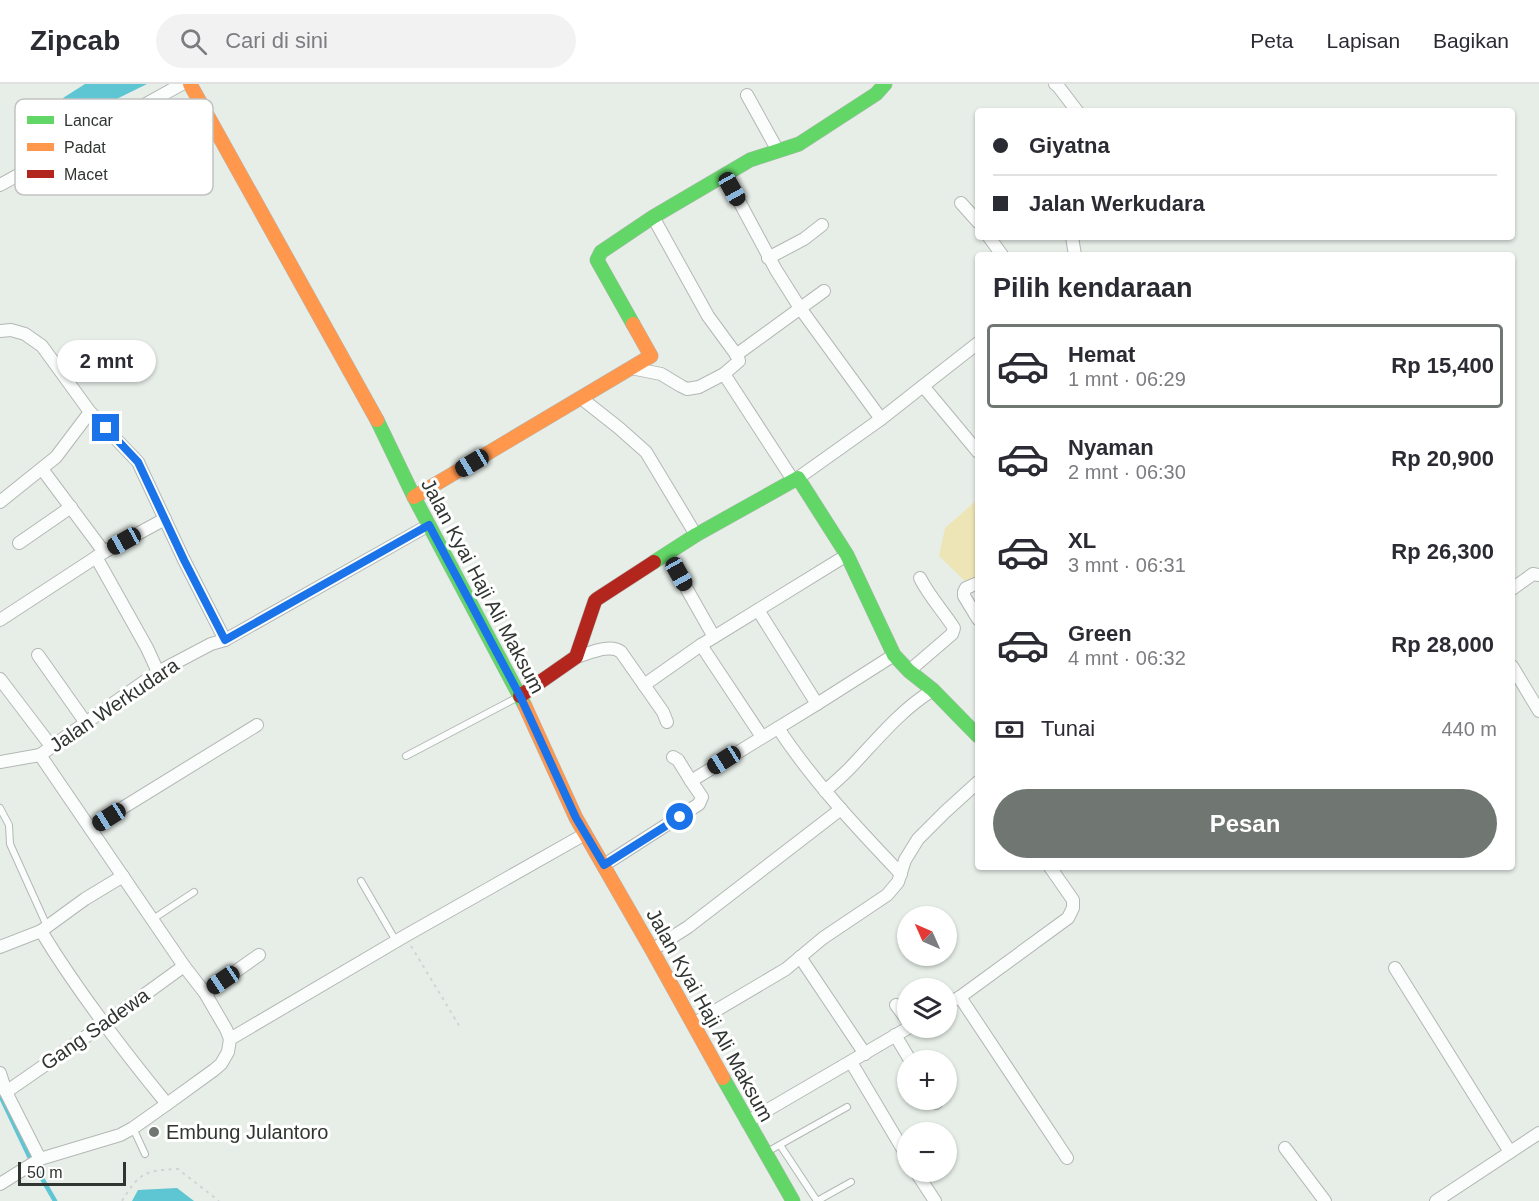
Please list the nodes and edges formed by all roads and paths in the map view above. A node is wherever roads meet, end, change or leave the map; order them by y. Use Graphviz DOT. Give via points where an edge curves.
graph roads {
  1 [pos="182,84"];
  2 [pos="190,84"];
  3 [pos="885,84"];
  4 [pos="1058,85"];
  5 [pos="747,95"];
  6 [pos="155,99"];
  7 [pos="198,99"];
  8 [pos="1075,108"];
  9 [pos="213,125"];
  10 [pos="778,151"];
  11 [pos="725,175"];
  12 [pos="15,177"];
  13 [pos="0,185"];
  14 [pos="961,204"];
  15 [pos="975,216"];
  16 [pos="653,217"];
  17 [pos="822,225"];
  18 [pos="768,258"];
  19 [pos="824,291"];
  20 [pos="800,308"];
  21 [pos="0,332"];
  22 [pos="975,345"];
  23 [pos="118,348"];
  24 [pos="736,355"];
  25 [pos="632,368"];
  26 [pos="724,374"];
  27 [pos="67,380"];
  28 [pos="923,386"];
  29 [pos="581,398"];
  30 [pos="90,412"];
  31 [pos="881,419"];
  32 [pos="975,448"];
  33 [pos="42,469"];
  34 [pos="795,479"];
  35 [pos="414,497"];
  36 [pos="0,502"];
  37 [pos="71,507"];
  38 [pos="165,519"];
  39 [pos="429,525"];
  40 [pos="696,535"];
  41 [pos="19,543"];
  42 [pos="668,554"];
  43 [pos="100,555"];
  44 [pos="846,555"];
  45 [pos="1539,575"];
  46 [pos="920,578"];
  47 [pos="975,584"];
  48 [pos="1515,587"];
  49 [pos="758,610"];
  50 [pos="975,613"];
  51 [pos="0,620"];
  52 [pos="714,637"];
  53 [pos="225,640"];
  54 [pos="701,645"];
  55 [pos="38,655"];
  56 [pos="894,655"];
  57 [pos="576,657"];
  58 [pos="909,671"];
  59 [pos="1515,671"];
  60 [pos="158,672"];
  61 [pos="0,679"];
  62 [pos="644,685"];
  63 [pos="933,690"];
  64 [pos="520,696"];
  65 [pos="817,705"];
  66 [pos="1539,711"];
  67 [pos="667,722"];
  68 [pos="86,723"];
  69 [pos="257,725"];
  70 [pos="778,728"];
  71 [pos="975,733"];
  72 [pos="762,737"];
  73 [pos="51,746"];
  74 [pos="40,755"];
  75 [pos="406,756"];
  76 [pos="674,757"];
  77 [pos="0,762"];
  78 [pos="691,781"];
  79 [pos="975,785"];
  80 [pos="825,791"];
  81 [pos="0,808"];
  82 [pos="841,809"];
  83 [pos="90,828"];
  84 [pos="585,834"];
  85 [pos="604,865"];
  86 [pos="1052,870"];
  87 [pos="901,874"];
  88 [pos="123,876"];
  89 [pos="361,881"];
  90 [pos="194,892"];
  91 [pos="152,920"];
  92 [pos="44,928"];
  93 [pos="401,939"];
  94 [pos="0,947"];
  95 [pos="652,950"];
  96 [pos="259,955"];
  97 [pos="800,957"];
  98 [pos="184,966"];
  99 [pos="1395,968"];
  100 [pos="205,993"];
  101 [pos="960,996"];
  102 [pos="957,998"];
  103 [pos="104,1024"];
  104 [pos="693,1024"];
  105 [pos="460,1027"];
  106 [pos="895,1035"];
  107 [pos="230,1039"];
  108 [pos="904,1050"];
  109 [pos="865,1053"];
  110 [pos="851,1062"];
  111 [pos="0,1073"];
  112 [pos="6,1092"];
  113 [pos="167,1104"];
  114 [pos="848,1107"];
  115 [pos="747,1122"];
  116 [pos="133,1128"];
  117 [pos="1539,1133"];
  118 [pos="897,1139"];
  119 [pos="780,1145"];
  120 [pos="1285,1148"];
  121 [pos="1510,1152"];
  122 [pos="765,1153"];
  123 [pos="144,1154"];
  124 [pos="1067,1158"];
  125 [pos="32,1164"];
  126 [pos="851,1182"];
  127 [pos="923,1182"];
  128 [pos="0,1184"];
  129 [pos="1444,1199"];
  130 [pos="122,1201"];
  131 [pos="219,1201"];
  132 [pos="793,1201"];
  133 [pos="817,1201"];
  134 [pos="935,1201"];
  135 [pos="1325,1201"];
  1 -- 6 [label="street"];
  2 -- 7 [label="street, Jalan Kyai Haji Ali Maksum"];
  3 -- 10 [label="street" via="876,94 799,144"];
  4 -- 8 [label="street"];
  5 -- 10 [label="street"];
  9 -- 35 [label="street, Jalan Kyai Haji Ali Maksum" via="373,412"];
  10 -- 11 [label="street" via="750,160"];
  11 -- 16 [label="street"];
  11 -- 18 [label="street"];
  12 -- 13 [label="street"];
  14 -- 15 [label="street"];
  16 -- 24 [label="street" via="708,316"];
  16 -- 25 [label="street" via="602,252 597,260 651,354"];
  17 -- 18 [label="street"];
  18 -- 20 [label="street"];
  19 -- 20 [label="street"];
  20 -- 24 [label="street"];
  20 -- 31 [label="street"];
  21 -- 27 [label="street" via="24,334 42,346"];
  22 -- 28 [label="street"];
  23 -- 27 [label="lane"];
  24 -- 26 [label="street" via="738,361"];
  25 -- 26 [label="street" via="661,374 687,388 699,387"];
  25 -- 29 [label="street"];
  26 -- 34 [label="street"];
  27 -- 30 [label="street"];
  28 -- 31 [label="street"];
  28 -- 32 [label="street"];
  29 -- 35 [label="street"];
  29 -- 40 [label="street" via="646,452"];
  30 -- 33 [label="street"];
  30 -- 38 [label="street" via="138,462"];
  31 -- 34 [label="street"];
  33 -- 36 [label="street"];
  33 -- 37 [label="street"];
  34 -- 40 [label="street"];
  34 -- 44 [label="street"];
  35 -- 39 [label="street, Jalan Kyai Haji Ali Maksum"];
  37 -- 41 [label="street"];
  37 -- 43 [label="street"];
  38 -- 43 [label="street"];
  38 -- 53 [label="street"];
  39 -- 53 [label="street, Jalan Werkudara"];
  39 -- 64 [label="street, Jalan Kyai Haji Ali Maksum"];
  40 -- 42 [label="street"];
  42 -- 52 [label="street"];
  42 -- 57 [label="street" via="595,601"];
  43 -- 51 [label="street"];
  43 -- 60 [label="street"];
  44 -- 49 [label="street"];
  44 -- 56 [label="street"];
  45 -- 48 [label="street" via="1533,574"];
  46 -- 58 [label="street" via="954,628"];
  47 -- 50 [label="street" via="966,588 964,596"];
  49 -- 52 [label="street"];
  49 -- 65 [label="street"];
  52 -- 54 [label="street"];
  53 -- 60 [label="street, Jalan Werkudara"];
  54 -- 62 [label="street"];
  54 -- 72 [label="street"];
  55 -- 68 [label="street"];
  56 -- 58 [label="street"];
  56 -- 65 [label="street"];
  57 -- 62 [label="street" via="617,649"];
  57 -- 64 [label="street"];
  58 -- 63 [label="street"];
  59 -- 66 [label="street"];
  60 -- 68 [label="street, Jalan Werkudara"];
  61 -- 73 [label="street"];
  62 -- 67 [label="street"];
  63 -- 71 [label="street"];
  63 -- 80 [label="street" via="898,717"];
  64 -- 75 [label="lane"];
  64 -- 84 [label="street, Jalan Kyai Haji Ali Maksum"];
  65 -- 70 [label="street"];
  68 -- 73 [label="street, Jalan Werkudara"];
  69 -- 83 [label="street"];
  70 -- 72 [label="street"];
  70 -- 80 [label="street"];
  72 -- 78 [label="street"];
  73 -- 74 [label="street, Jalan Werkudara"];
  74 -- 77 [label="street, Jalan Werkudara"];
  74 -- 83 [label="street"];
  76 -- 78 [label="street"];
  78 -- 85 [label="street" via="702,797 699,804"];
  79 -- 87 [label="street" via="918,839"];
  80 -- 82 [label="street"];
  81 -- 92 [label="lane" via="9,825 10,844"];
  82 -- 87 [label="street"];
  82 -- 95 [label="street" via="688,927"];
  83 -- 88 [label="street"];
  84 -- 85 [label="street, Jalan Kyai Haji Ali Maksum"];
  84 -- 93 [label="street"];
  85 -- 95 [label="street, Jalan Kyai Haji Ali Maksum"];
  86 -- 101 [label="street" via="1073,900 1068,918"];
  87 -- 97 [label="street" via="887,895"];
  88 -- 91 [label="street"];
  88 -- 92 [label="street"];
  89 -- 93 [label="lane"];
  90 -- 91 [label="lane"];
  91 -- 98 [label="street"];
  92 -- 94 [label="street"];
  92 -- 103 [label="street" via="65,970"];
  93 -- 105 [label="path"];
  93 -- 107 [label="street"];
  95 -- 104 [label="street, Jalan Kyai Haji Ali Maksum"];
  96 -- 100 [label="street"];
  97 -- 104 [label="street"];
  97 -- 109 [label="street"];
  98 -- 100 [label="street"];
  98 -- 103 [label="street, Gang Sadewa"];
  99 -- 121 [label="street"];
  100 -- 107 [label="street"];
  101 -- 102 [label="street"];
  101 -- 124 [label="street"];
  103 -- 112 [label="street, Gang Sadewa"];
  103 -- 113 [label="street"];
  104 -- 115 [label="street, Jalan Kyai Haji Ali Maksum"];
  106 -- 108 [label="street"];
  106 -- 109 [label="street"];
  107 -- 113 [label="street" via="221,1064"];
  109 -- 110 [label="street"];
  110 -- 115 [label="street"];
  110 -- 118 [label="street"];
  111 -- 112 [label="street"];
  112 -- 125 [label="street"];
  113 -- 116 [label="street"];
  114 -- 119 [label="lane"];
  115 -- 122 [label="street, Jalan Kyai Haji Ali Maksum"];
  116 -- 123 [label="lane"];
  116 -- 125 [label="street" via="114,1138"];
  117 -- 121 [label="street"];
  119 -- 122 [label="lane"];
  119 -- 133 [label="lane"];
  120 -- 135 [label="street"];
  121 -- 129 [label="street"];
  122 -- 132 [label="street, Jalan Kyai Haji Ali Maksum"];
  125 -- 128 [label="street"];
  126 -- 133 [label="lane"];
  127 -- 134 [label="street"];
  130 -- 131 [label="path" via="136,1180 150,1172 178,1169"];
}
